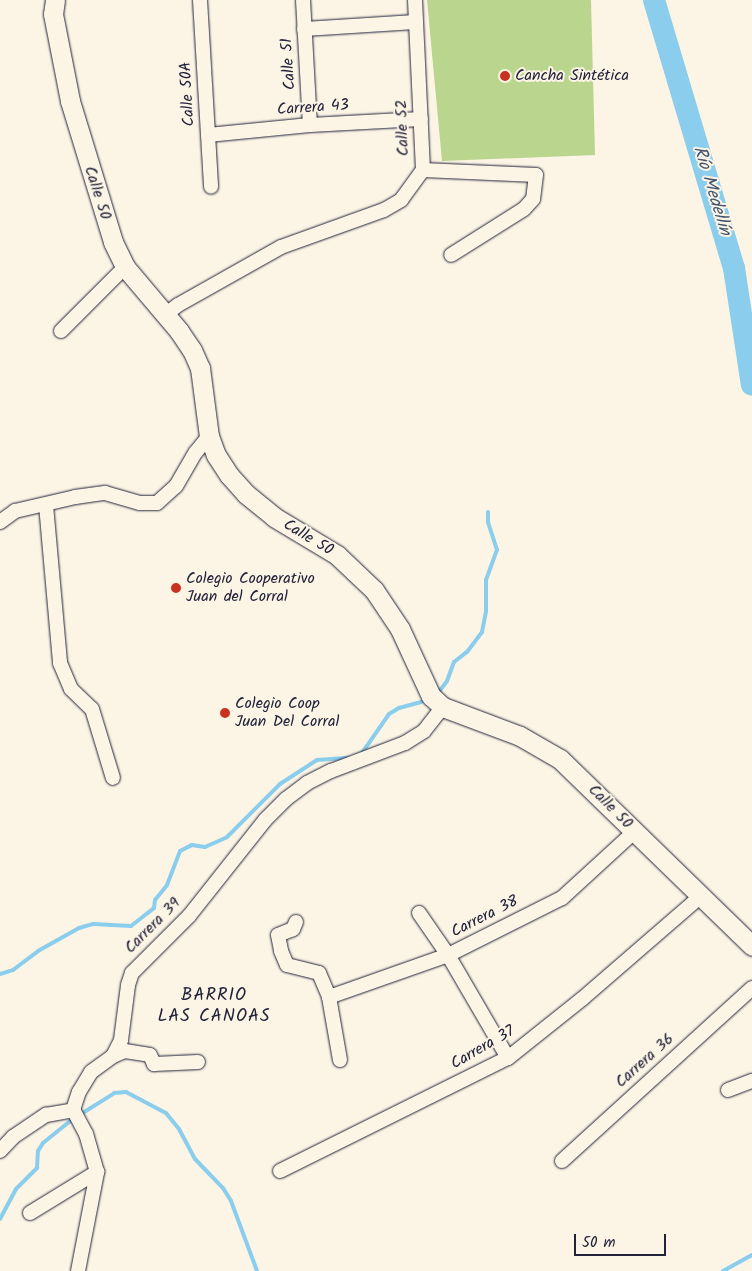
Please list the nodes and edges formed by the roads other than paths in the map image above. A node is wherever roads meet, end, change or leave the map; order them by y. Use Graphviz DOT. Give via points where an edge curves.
graph roads {
  1 [pos="200,0"];
  2 [pos="302,0"];
  3 [pos="415,0"];
  4 [pos="53,1"];
  5 [pos="416,22"];
  6 [pos="304,29"];
  7 [pos="421,120"];
  8 [pos="310,125"];
  9 [pos="208,134"];
  10 [pos="423,170"];
  11 [pos="211,187"];
  12 [pos="451,255"];
  13 [pos="125,267"];
  14 [pos="165,315"];
  15 [pos="61,331"];
  16 [pos="209,436"];
  17 [pos="46,505"];
  18 [pos="0,522"];
  19 [pos="443,707"];
  20 [pos="113,778"];
  21 [pos="635,831"];
  22 [pos="701,896"];
  23 [pos="419,913"];
  24 [pos="296,922"];
  25 [pos="752,946"];
  26 [pos="448,955"];
  27 [pos="752,988"];
  28 [pos="329,997"];
  29 [pos="113,1056"];
  30 [pos="508,1058"];
  31 [pos="340,1060"];
  32 [pos="198,1062"];
  33 [pos="752,1081"];
  34 [pos="728,1090"];
  35 [pos="73,1110"];
  36 [pos="0,1151"];
  37 [pos="562,1161"];
  38 [pos="280,1171"];
  39 [pos="97,1172"];
  40 [pos="30,1213"];
  41 [pos="78,1271"];
  1 -- 9 [label="street, Calle 50A"];
  2 -- 6 [label="street, Calle 51"];
  3 -- 5 [label="street, Calle 52"];
  4 -- 13 [label="street, Calle 50" via="70,102 113,242"];
  5 -- 6 [label="street"];
  5 -- 7 [label="street, Calle 52"];
  6 -- 8 [label="street, Calle 51"];
  7 -- 8 [label="street, Carrera 43"];
  7 -- 10 [label="street, Calle 52"];
  8 -- 9 [label="street, Carrera 43"];
  9 -- 11 [label="street, Calle 50A"];
  10 -- 12 [label="street, Calle 52" via="536,175 533,199 524,209"];
  10 -- 14 [label="street" via="401,200 384,210 281,247"];
  13 -- 14 [label="street, Calle 50"];
  13 -- 15 [label="street"];
  14 -- 16 [label="street, Calle 50" via="192,350 200,368"];
  16 -- 17 [label="street" via="176,486 157,503 140,503 105,493"];
  16 -- 19 [label="street, Calle 50" via="216,455 246,494 288,526 337,556 374,590 400,629 431,696"];
  17 -- 18 [label="street" via="15,511"];
  17 -- 20 [label="street" via="60,663 71,689 92,708"];
  19 -- 21 [label="street, Calle 50" via="520,736 560,759"];
  19 -- 29 [label="street, Carrera 39" via="424,731 405,743 307,783 286,798 265,820 189,916 132,972 120,1040"];
  21 -- 22 [label="street, Calle 50"];
  21 -- 26 [label="street, Carrera 38" via="562,898"];
  22 -- 25 [label="street, Calle 50"];
  22 -- 30 [label="street, Carrera 37"];
  23 -- 26 [label="street"];
  24 -- 28 [label="street" via="293,929 278,935 287,965 320,973"];
  26 -- 28 [label="street, Carrera 38"];
  26 -- 30 [label="street"];
  27 -- 37 [label="street, Carrera 36"];
  28 -- 31 [label="street"];
  29 -- 32 [label="street" via="125,1051 150,1055 154,1064"];
  29 -- 35 [label="street" via="91,1072"];
  30 -- 38 [label="street, Carrera 37"];
  33 -- 34 [label="street"];
  35 -- 36 [label="street" via="46,1115 13,1137"];
  35 -- 39 [label="street" via="86,1134"];
  39 -- 40 [label="street"];
  39 -- 41 [label="street"];
}
